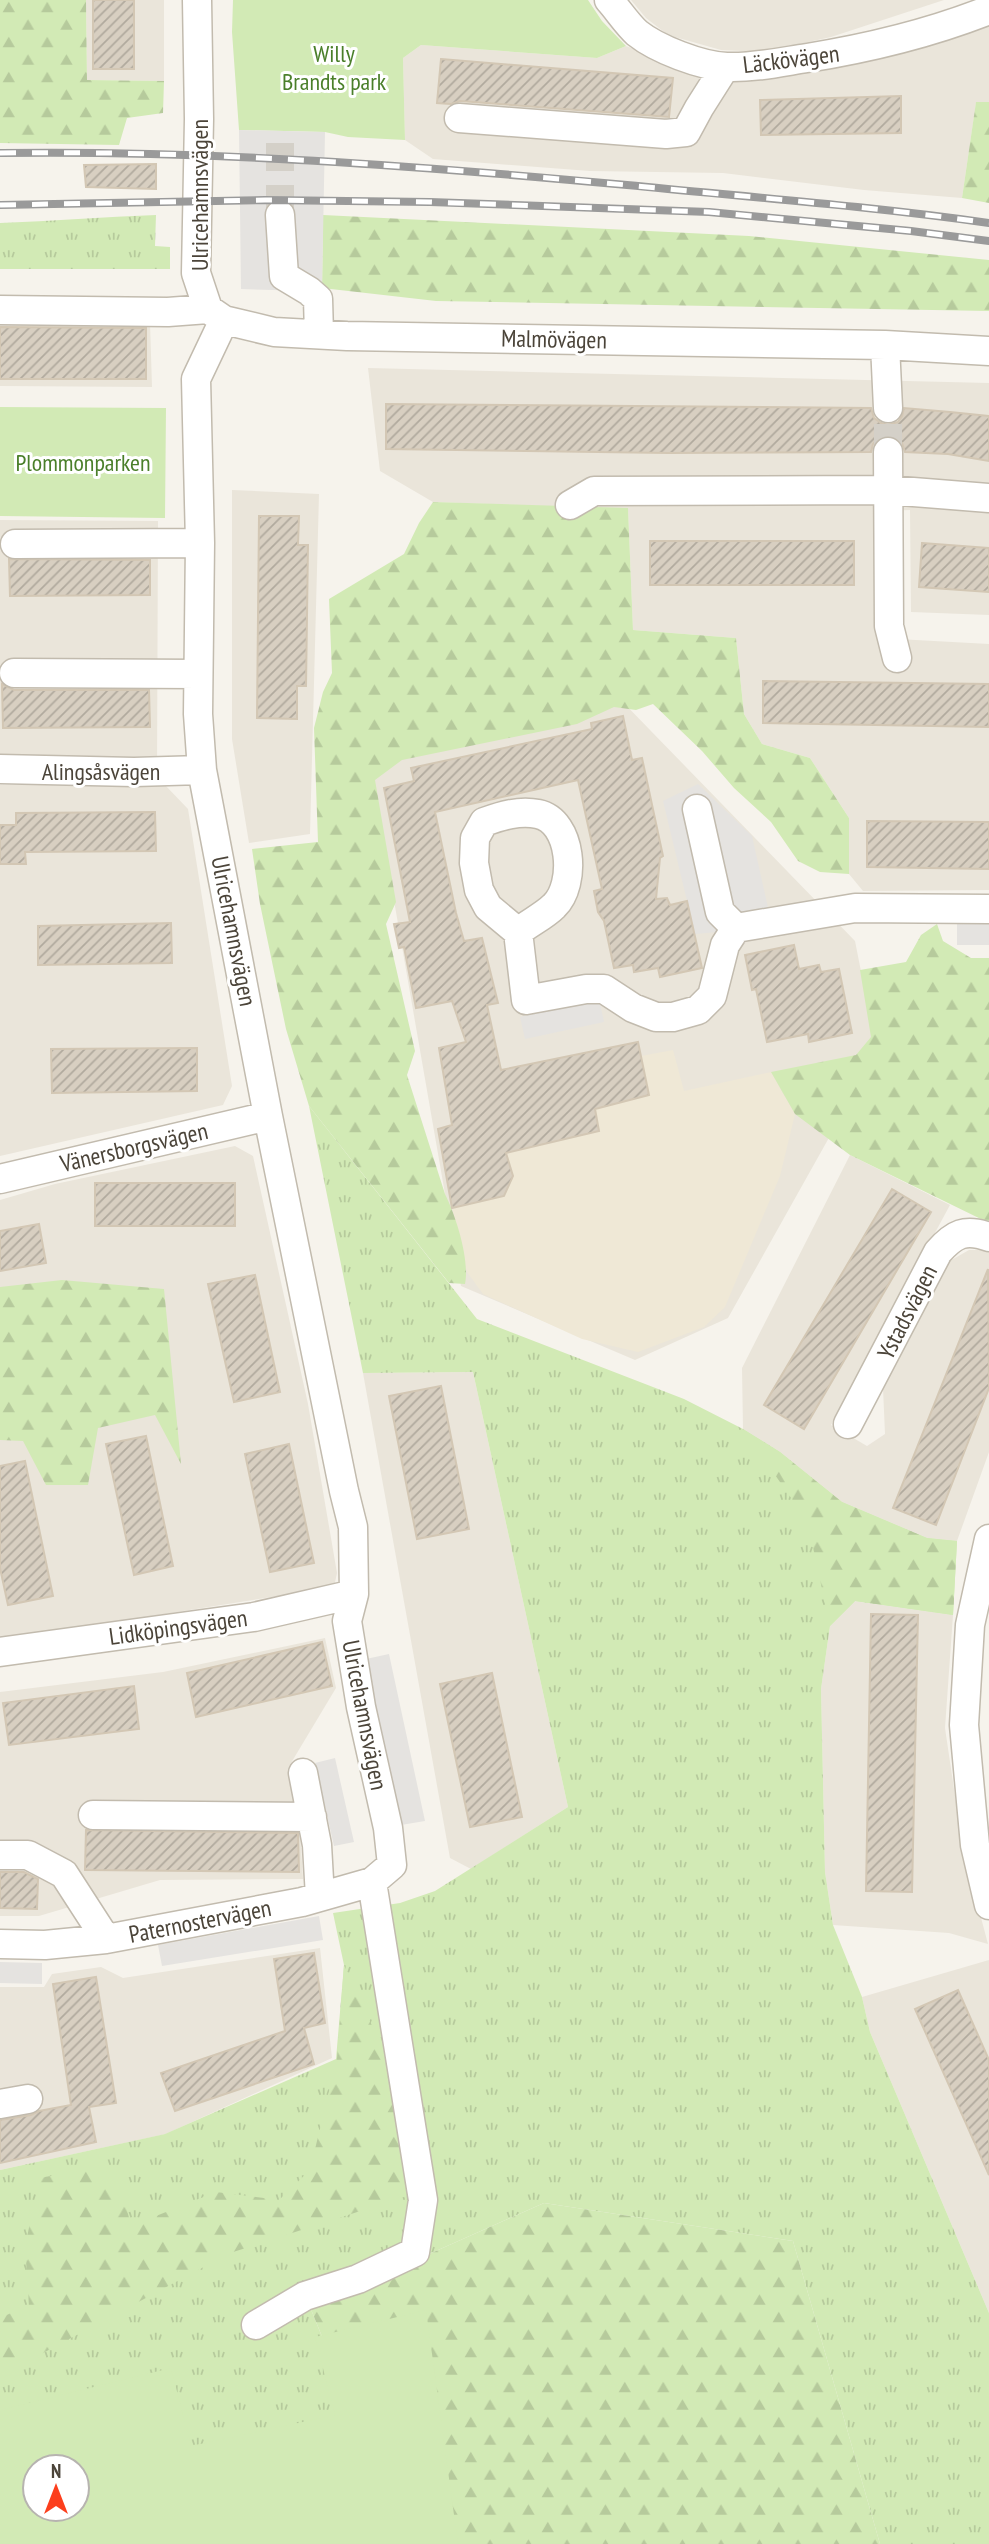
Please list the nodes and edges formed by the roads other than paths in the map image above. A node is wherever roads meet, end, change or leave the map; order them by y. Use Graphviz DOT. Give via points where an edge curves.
graph roads {
  1 [pos="197,0"];
  2 [pos="609,0"];
  3 [pos="989,9"];
  4 [pos="725,67"];
  5 [pos="459,118"];
  6 [pos="280,215"];
  7 [pos="0,310"];
  8 [pos="216,315"];
  9 [pos="319,334"];
  10 [pos="885,345"];
  11 [pos="989,351"];
  12 [pos="888,408"];
  13 [pos="888,452"];
  14 [pos="888,490"];
  15 [pos="989,498"];
  16 [pos="570,505"];
  17 [pos="15,544"];
  18 [pos="200,544"];
  19 [pos="897,658"];
  20 [pos="14,673"];
  21 [pos="198,674"];
  22 [pos="0,769"];
  23 [pos="202,770"];
  24 [pos="697,809"];
  25 [pos="989,909"];
  26 [pos="736,928"];
  27 [pos="518,932"];
  28 [pos="268,1116"];
  29 [pos="0,1179"];
  30 [pos="989,1237"];
  31 [pos="848,1424"];
  32 [pos="988,1556"];
  33 [pos="354,1594"];
  34 [pos="0,1652"];
  35 [pos="303,1773"];
  36 [pos="93,1815"];
  37 [pos="312,1817"];
  38 [pos="0,1855"];
  39 [pos="382,1874"];
  40 [pos="320,1897"];
  41 [pos="989,1905"];
  42 [pos="106,1938"];
  43 [pos="0,1944"];
  44 [pos="28,2099"];
  45 [pos="0,2104"];
  46 [pos="256,2325"];
  1 -- 8 [label="street, Ulricehamnsvägen" via="196,273"];
  2 -- 4 [label="street, Läckövägen" via="637,33 666,49"];
  3 -- 4 [label="street, Läckövägen" via="864,49"];
  4 -- 5 [label="street" via="687,132"];
  6 -- 9 [label="street" via="284,276 318,299"];
  7 -- 8 [label="street, Malmövägen"];
  8 -- 9 [label="street, Malmövägen" via="274,332"];
  8 -- 18 [label="street, Ulricehamnsvägen" via="196,379"];
  9 -- 10 [label="street, Malmövägen"];
  10 -- 11 [label="street, Malmövägen"];
  10 -- 12 [label="street"];
  13 -- 14 [label="street"];
  14 -- 15 [label="street"];
  14 -- 16 [label="street" via="594,491"];
  14 -- 19 [label="street" via="890,625"];
  17 -- 18 [label="street"];
  18 -- 21 [label="street, Ulricehamnsvägen"];
  20 -- 21 [label="street"];
  21 -- 23 [label="street, Ulricehamnsvägen"];
  22 -- 23 [label="street, Alingsåsvägen"];
  23 -- 28 [label="street, Ulricehamnsvägen"];
  24 -- 26 [label="street" via="720,912"];
  25 -- 26 [label="street" via="855,908"];
  26 -- 27 [label="street" via="724,944 712,996 698,1010 673,1017 645,1013 604,989 526,1000"];
  28 -- 29 [label="street, Vänersborgsvägen"];
  28 -- 33 [label="street, Ulricehamnsvägen" via="354,1527"];
  30 -- 31 [label="street, Ystadsvägen" via="961,1234 938,1252"];
  32 -- 41 [label="street" via="970,1625 964,1725 975,1846"];
  33 -- 34 [label="street, Lidköpingsvägen" via="254,1617"];
  33 -- 39 [label="street, Ulricehamnsvägen" via="347,1621 388,1828"];
  35 -- 37 [label="street"];
  36 -- 37 [label="street"];
  37 -- 40 [label="street"];
  38 -- 42 [label="street" via="28,1855 64,1874"];
  39 -- 40 [label="street, Paternostervägen"];
  39 -- 46 [label="street, Ulricehamnsvägen" via="424,2200 415,2252 358,2279 305,2296"];
  40 -- 42 [label="street, Paternostervägen"];
  42 -- 43 [label="street, Paternostervägen" via="45,1945"];
  44 -- 45 [label="street"];
}
